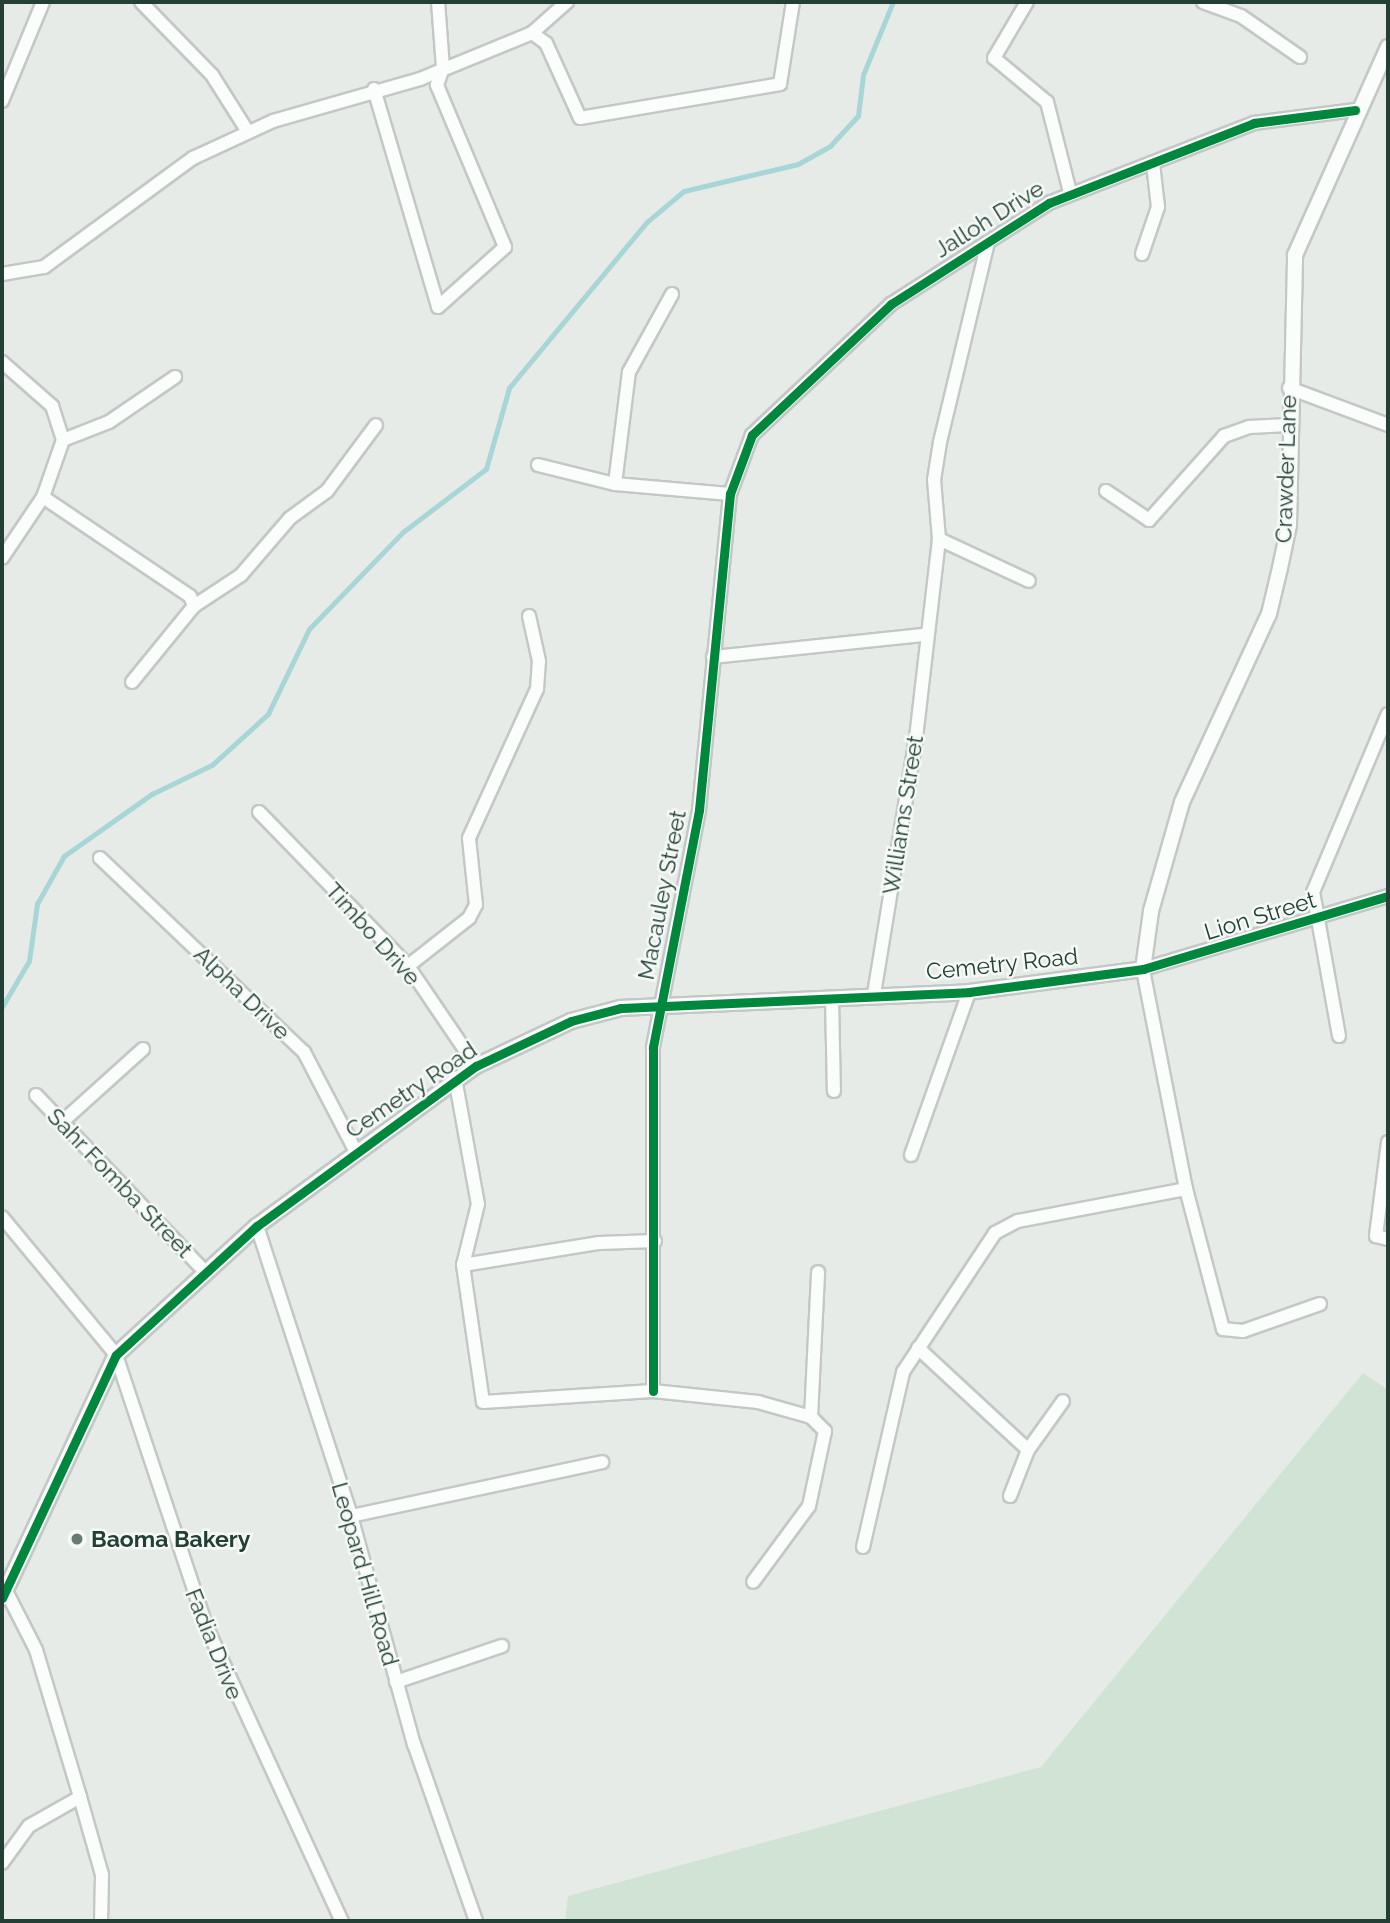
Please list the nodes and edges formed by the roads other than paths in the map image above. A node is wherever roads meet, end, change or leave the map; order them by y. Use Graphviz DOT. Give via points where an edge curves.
graph roads {
  1 [pos="43,2"];
  2 [pos="141,2"];
  3 [pos="438,2"];
  4 [pos="567,2"];
  5 [pos="793,2"];
  6 [pos="1027,2"];
  7 [pos="1203,2"];
  8 [pos="532,33"];
  9 [pos="1388,47"];
  10 [pos="1300,57"];
  11 [pos="443,68"];
  12 [pos="374,89"];
  13 [pos="2,101"];
  14 [pos="1355,110"];
  15 [pos="248,132"];
  16 [pos="1153,164"];
  17 [pos="1070,192"];
  18 [pos="987,246"];
  19 [pos="1142,254"];
  20 [pos="2,274"];
  21 [pos="672,294"];
  22 [pos="2,362"];
  23 [pos="175,377"];
  24 [pos="1289,388"];
  25 [pos="1387,421"];
  26 [pos="376,425"];
  27 [pos="1288,425"];
  28 [pos="63,440"];
  29 [pos="538,465"];
  30 [pos="614,484"];
  31 [pos="1107,491"];
  32 [pos="730,494"];
  33 [pos="43,497"];
  34 [pos="939,539"];
  35 [pos="2,558"];
  36 [pos="1028,581"];
  37 [pos="194,606"];
  38 [pos="529,616"];
  39 [pos="924,635"];
  40 [pos="713,657"];
  41 [pos="132,682"];
  42 [pos="1388,714"];
  43 [pos="258,812"];
  44 [pos="100,858"];
  45 [pos="1388,897"];
  46 [pos="1314,920"];
  47 [pos="408,966"];
  48 [pos="1143,969"];
  49 [pos="969,992"];
  50 [pos="874,994"];
  51 [pos="832,999"];
  52 [pos="660,1005"];
  53 [pos="1339,1036"];
  54 [pos="143,1049"];
  55 [pos="475,1066"];
  56 [pos="455,1078"];
  57 [pos="834,1091"];
  58 [pos="36,1096"];
  59 [pos="62,1122"];
  60 [pos="1388,1142"];
  61 [pos="355,1150"];
  62 [pos="911,1155"];
  63 [pos="1186,1189"];
  64 [pos="2,1217"];
  65 [pos="257,1226"];
  66 [pos="1388,1239"];
  67 [pos="655,1241"];
  68 [pos="463,1265"];
  69 [pos="204,1271"];
  70 [pos="818,1272"];
  71 [pos="1320,1304"];
  72 [pos="918,1348"];
  73 [pos="116,1354"];
  74 [pos="653,1391"];
  75 [pos="1063,1401"];
  76 [pos="811,1418"];
  77 [pos="1028,1450"];
  78 [pos="601,1462"];
  79 [pos="1010,1496"];
  80 [pos="351,1516"];
  81 [pos="863,1547"];
  82 [pos="753,1582"];
  83 [pos="4,1595"];
  84 [pos="502,1646"];
  85 [pos="396,1682"];
  86 [pos="80,1797"];
  87 [pos="2,1863"];
  88 [pos="101,1921"];
  89 [pos="342,1921"];
  90 [pos="476,1921"];
  1 -- 13 [label="street"];
  2 -- 15 [label="street" via="212,75"];
  3 -- 11 [label="street"];
  4 -- 8 [label="street"];
  5 -- 8 [label="street" via="780,84 580,118 546,43"];
  6 -- 17 [label="street" via="995,58 1047,102"];
  7 -- 10 [label="street" via="1241,16"];
  8 -- 11 [label="street"];
  9 -- 14 [label="street, Crawder Lane"];
  11 -- 12 [label="street"];
  11 -- 12 [label="street" via="437,85 442,103 503,231 505,247 438,307"];
  12 -- 15 [label="street"];
  14 -- 16 [label="street, Jalloh Drive" via="1254,123"];
  14 -- 24 [label="street, Crawder Lane" via="1296,255"];
  15 -- 20 [label="street" via="158,179 44,267"];
  16 -- 17 [label="street, Jalloh Drive"];
  16 -- 19 [label="street" via="1158,207"];
  17 -- 18 [label="street, Jalloh Drive"];
  18 -- 32 [label="street, Jalloh Drive" via="891,304 779,404 752,435"];
  18 -- 34 [label="street, Williams Street" via="940,442 934,480"];
  21 -- 30 [label="street" via="629,372"];
  22 -- 28 [label="street" via="52,407"];
  23 -- 28 [label="street" via="109,422"];
  24 -- 25 [label="street"];
  24 -- 27 [label="street, Crawder Lane"];
  26 -- 37 [label="street" via="327,491 290,518 241,575"];
  27 -- 31 [label="street" via="1249,427 1224,436 1149,520"];
  27 -- 48 [label="street, Crawder Lane" via="1289,525 1269,614 1182,802 1151,911"];
  28 -- 33 [label="street"];
  29 -- 30 [label="street"];
  30 -- 32 [label="street"];
  32 -- 40 [label="street, Macauley Street"];
  33 -- 35 [label="street"];
  33 -- 37 [label="street" via="172,581"];
  34 -- 36 [label="street"];
  34 -- 39 [label="street, Williams Street"];
  37 -- 41 [label="street"];
  38 -- 47 [label="street" via="540,662 537,689 469,838 476,905 469,918"];
  39 -- 40 [label="street"];
  39 -- 50 [label="street, Williams Street" via="916,738"];
  40 -- 52 [label="street, Macauley Street" via="711,723 691,871"];
  42 -- 46 [label="street" via="1324,857 1314,892"];
  43 -- 47 [label="street, Timbo Drive"];
  44 -- 61 [label="street, Alpha Drive" via="304,1052"];
  45 -- 46 [label="street, Lion Street"];
  46 -- 48 [label="street, Lion Street"];
  46 -- 53 [label="street"];
  47 -- 55 [label="street, Timbo Drive"];
  48 -- 49 [label="street, Cemetry Road"];
  48 -- 63 [label="street"];
  49 -- 50 [label="street, Cemetry Road"];
  49 -- 62 [label="street"];
  50 -- 51 [label="street, Cemetry Road"];
  51 -- 52 [label="street, Cemetry Road"];
  51 -- 57 [label="street"];
  52 -- 55 [label="street, Cemetry Road" via="571,1021"];
  52 -- 67 [label="street, Macauley Street" via="653,1048"];
  54 -- 59 [label="street"];
  55 -- 56 [label="street, Cemetry Road"];
  56 -- 61 [label="street, Cemetry Road"];
  56 -- 68 [label="street" via="478,1205"];
  58 -- 59 [label="street, Sahr Fomba Street"];
  59 -- 69 [label="street, Sahr Fomba Street"];
  60 -- 66 [label="street" via="1376,1236"];
  61 -- 65 [label="street, Cemetry Road"];
  63 -- 71 [label="street" via="1223,1329 1243,1331"];
  63 -- 72 [label="street" via="1018,1221 995,1233"];
  64 -- 73 [label="street"];
  65 -- 69 [label="street, Cemetry Road"];
  65 -- 80 [label="street, Leopard Hill Road"];
  67 -- 68 [label="street" via="599,1242"];
  67 -- 74 [label="street, Macauley Street"];
  68 -- 74 [label="street" via="483,1402"];
  69 -- 73 [label="street, Cemetry Road"];
  70 -- 76 [label="street"];
  72 -- 77 [label="street"];
  72 -- 81 [label="street" via="903,1372"];
  73 -- 83 [label="street, Cemetry Road"];
  73 -- 89 [label="street, Fadia Drive" via="206,1628"];
  74 -- 76 [label="street" via="758,1402"];
  75 -- 77 [label="street"];
  76 -- 82 [label="street" via="825,1431 808,1506"];
  77 -- 79 [label="street"];
  78 -- 80 [label="street"];
  80 -- 85 [label="street, Leopard Hill Road"];
  83 -- 86 [label="street" via="36,1650"];
  84 -- 85 [label="street"];
  85 -- 90 [label="street, Leopard Hill Road"];
  86 -- 87 [label="street" via="29,1826"];
  86 -- 88 [label="street" via="104,1885"];
}
